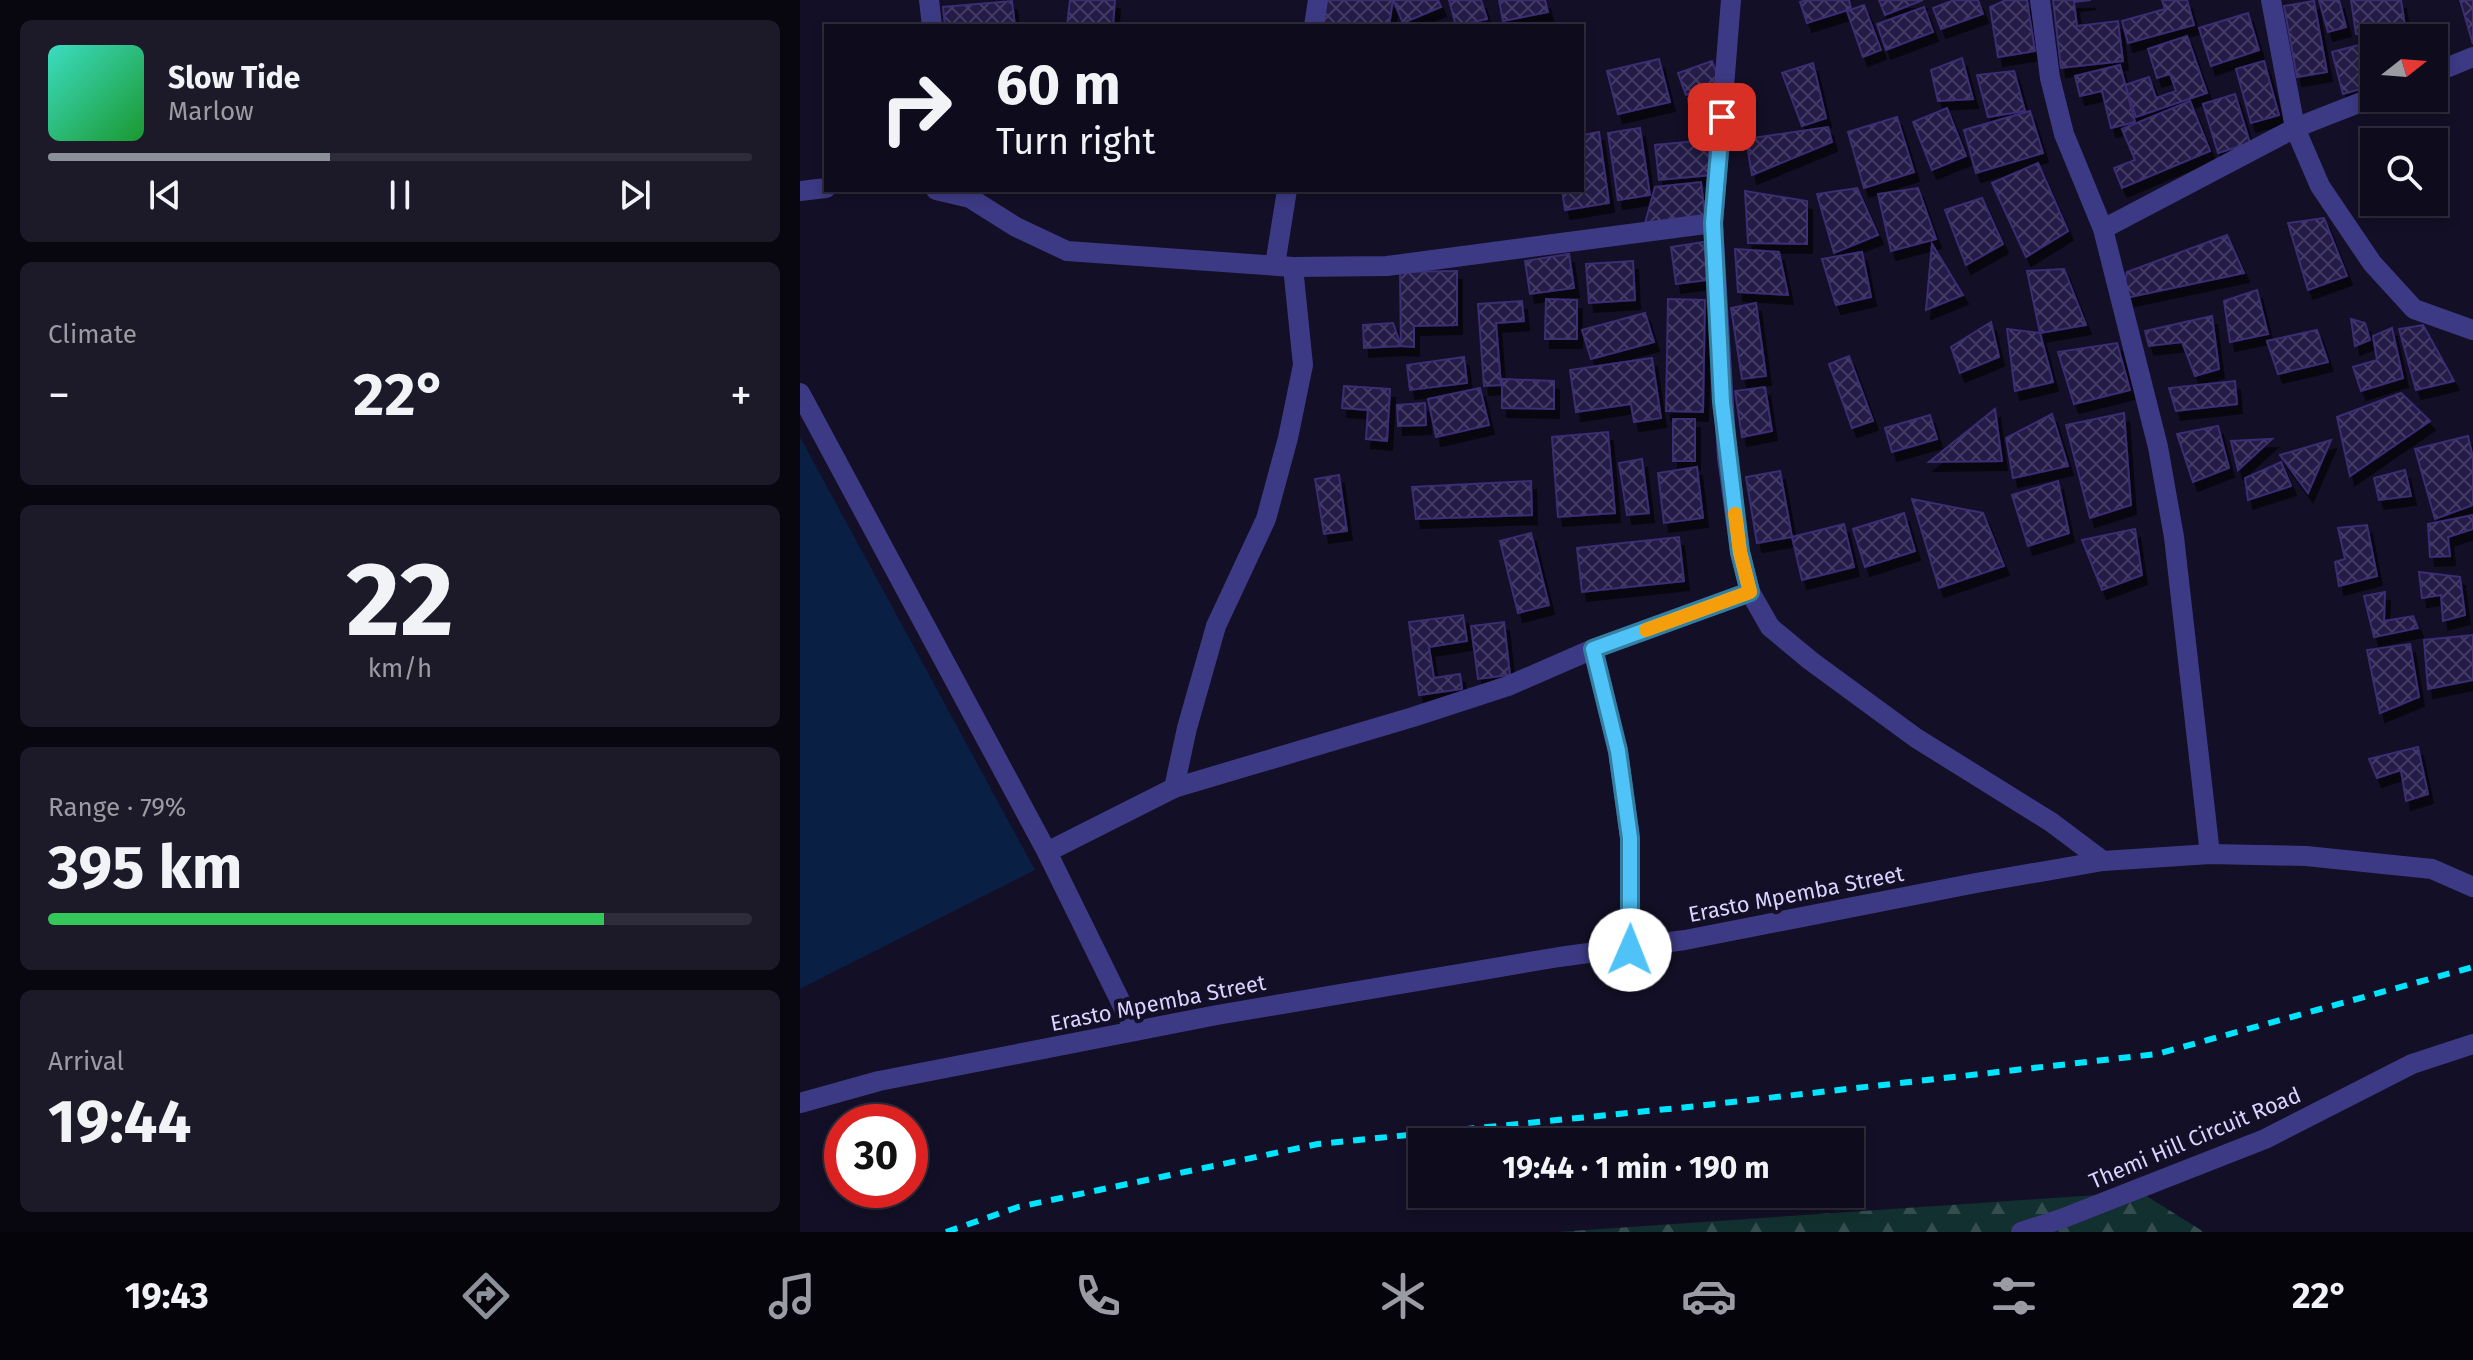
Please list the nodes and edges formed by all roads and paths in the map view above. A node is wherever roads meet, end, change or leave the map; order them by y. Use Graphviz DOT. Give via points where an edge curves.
graph roads {
  1 [pos="929,0"];
  2 [pos="1318,0"];
  3 [pos="1731,0"];
  4 [pos="2040,0"];
  5 [pos="2271,0"];
  6 [pos="932,24"];
  7 [pos="1314,24"];
  8 [pos="2473,57"];
  9 [pos="2448,67"];
  10 [pos="2360,102"];
  11 [pos="2295,128"];
  12 [pos="824,188"];
  13 [pos="800,191"];
  14 [pos="1287,192"];
  15 [pos="969,194"];
  16 [pos="1713,223"];
  17 [pos="2103,229"];
  18 [pos="1284,266"];
  19 [pos="2473,330"];
  20 [pos="800,393"];
  21 [pos="1750,592"];
  22 [pos="1593,649"];
  23 [pos="1174,788"];
  24 [pos="1047,852"];
  25 [pos="2210,854"];
  26 [pos="2103,861"];
  27 [pos="2473,887"];
  28 [pos="1630,950"];
  29 [pos="1135,1031"];
  30 [pos="2473,1044"];
  31 [pos="800,1103"];
  32 [pos="2021,1232"];
  1 -- 6 [label="street"];
  2 -- 7 [label="street"];
  3 -- 16 [label="street"];
  4 -- 17 [label="street" via="2064,134"];
  5 -- 11 [label="street"];
  8 -- 9 [label="street"];
  10 -- 11 [label="street"];
  11 -- 17 [label="street"];
  11 -- 19 [label="street" via="2320,186 2372,263 2414,309"];
  12 -- 13 [label="street"];
  14 -- 18 [label="street"];
  15 -- 18 [label="street" via="1016,227 1067,251"];
  16 -- 18 [label="street" via="1387,266"];
  16 -- 21 [label="street" via="1727,457"];
  17 -- 25 [label="street" via="2158,447 2174,537"];
  18 -- 23 [label="street" via="1303,365 1288,438 1266,519 1216,626"];
  20 -- 24 [label="street"];
  21 -- 22 [label="street"];
  21 -- 26 [label="street" via="1770,627 1811,661 1916,738 2051,822"];
  22 -- 23 [label="street" via="1508,686"];
  22 -- 28 [label="street" via="1618,751 1630,838"];
  23 -- 24 [label="street"];
  24 -- 29 [label="street"];
  25 -- 26 [label="street, Erasto Mpemba Street"];
  25 -- 27 [label="street, Erasto Mpemba Street" via="2306,856 2432,869"];
  26 -- 28 [label="street, Erasto Mpemba Street"];
  28 -- 29 [label="street, Erasto Mpemba Street" via="1559,957"];
  29 -- 31 [label="street, Erasto Mpemba Street" via="879,1081"];
  30 -- 32 [label="street, Themi Hill Circuit Road" via="2412,1064 2265,1139"];
}
